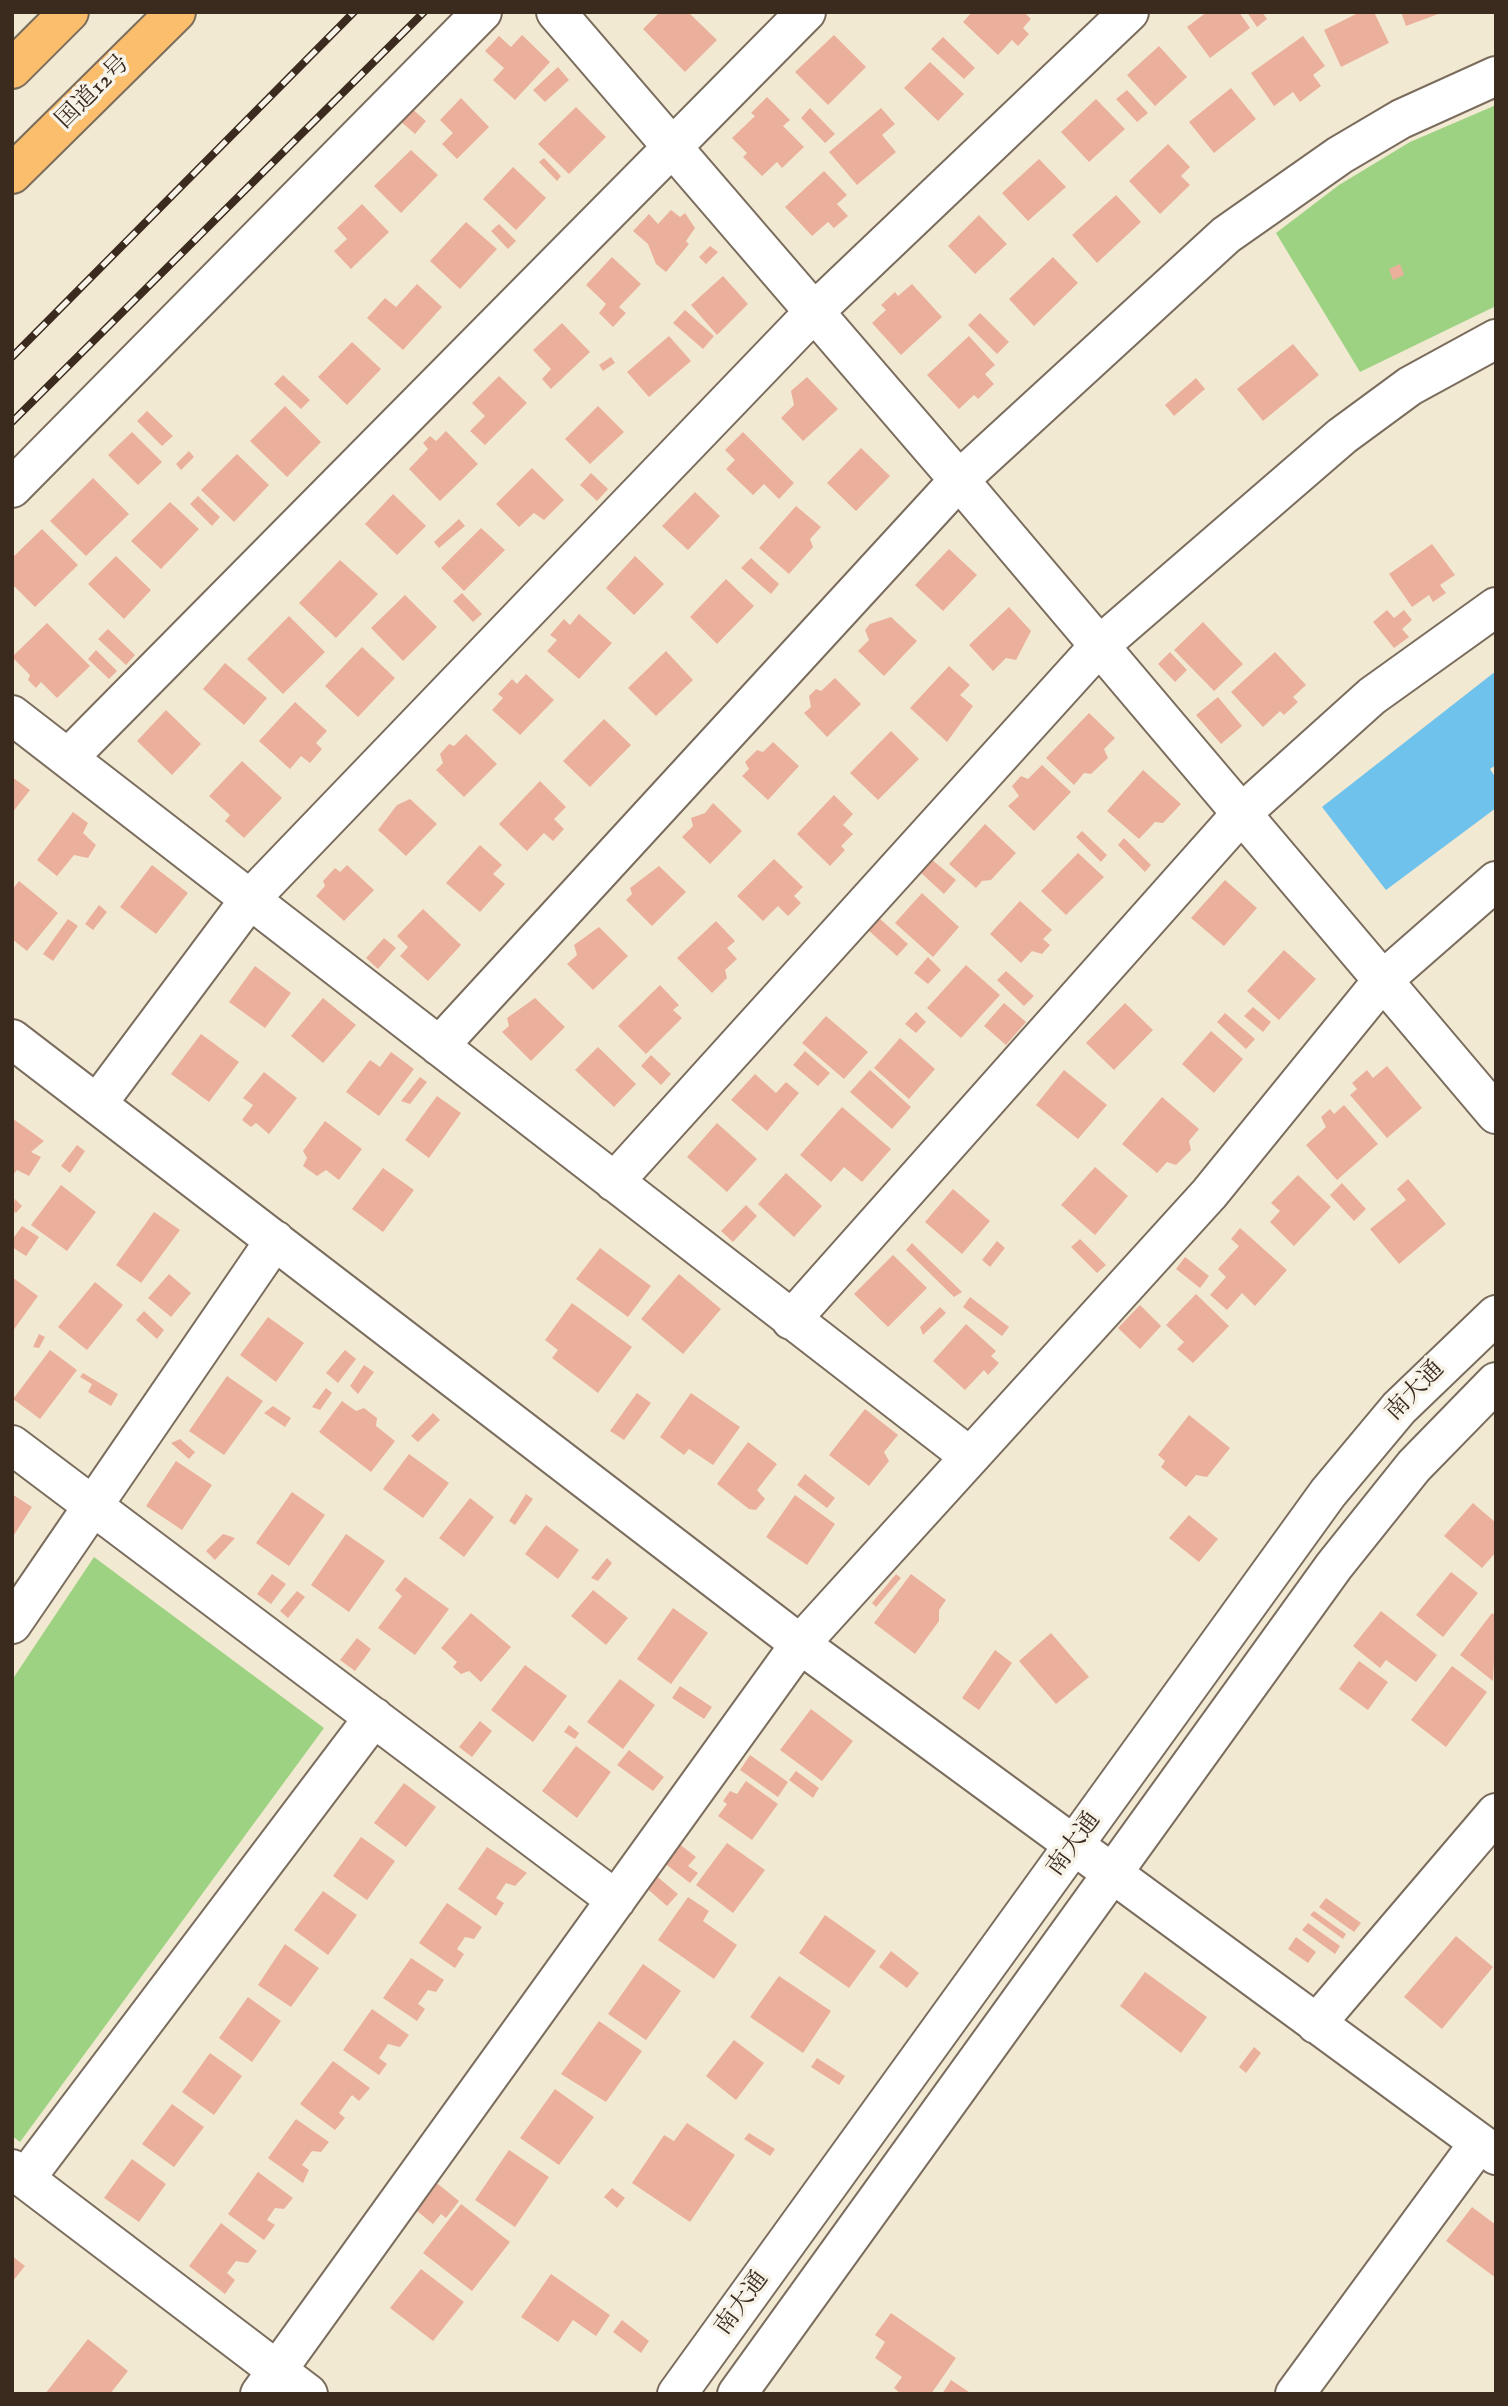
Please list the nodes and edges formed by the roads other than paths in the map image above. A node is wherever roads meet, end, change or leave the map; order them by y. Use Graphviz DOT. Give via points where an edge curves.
graph roads {
  1 [pos="69,12"];
  2 [pos="176,12"];
  3 [pos="482,12"];
  4 [pos="556,12"];
  5 [pos="806,12"];
  6 [pos="1129,12"];
  7 [pos="12,69"];
  8 [pos="1496,76"];
  9 [pos="672,147"];
  10 [pos="12,174"];
  11 [pos="814,312"];
  12 [pos="1496,339"];
  13 [pos="959,480"];
  14 [pos="12,488"];
  15 [pos="1496,607"];
  16 [pos="1099,646"];
  17 [pos="12,715"];
  18 [pos="68,758"];
  19 [pos="1242,813"];
  20 [pos="1496,881"];
  21 [pos="250,899"];
  22 [pos="1383,980"];
  23 [pos="12,1039"];
  24 [pos="439,1046"];
  25 [pos="97,1104"];
  26 [pos="1496,1114"];
  27 [pos="614,1182"];
  28 [pos="275,1240"];
  29 [pos="1496,1315"];
  30 [pos="791,1320"];
  31 [pos="1496,1382"];
  32 [pos="12,1445"];
  33 [pos="969,1456"];
  34 [pos="94,1505"];
  35 [pos="12,1624"];
  36 [pos="800,1644"];
  37 [pos="374,1717"];
  38 [pos="1496,1813"];
  39 [pos="1075,1845"];
  40 [pos="1112,1873"];
  41 [pos="615,1900"];
  42 [pos="1316,2024"];
  43 [pos="1488,2149"];
  44 [pos="19,2174"];
  45 [pos="269,2382"];
  46 [pos="308,2394"];
  47 [pos="677,2394"];
  48 [pos="737,2394"];
  49 [pos="1295,2394"];
  1 -- 7 [label="highway"];
  2 -- 10 [label="highway, 国道12号"];
  3 -- 14 [label="street"];
  4 -- 9 [label="street"];
  5 -- 9 [label="street"];
  6 -- 11 [label="street"];
  8 -- 13 [label="street" via="1401,119 1339,155 1226,235"];
  9 -- 11 [label="street"];
  9 -- 18 [label="street"];
  11 -- 13 [label="street"];
  11 -- 21 [label="street"];
  12 -- 16 [label="street" via="1410,386 1342,436"];
  13 -- 16 [label="street"];
  13 -- 24 [label="street"];
  15 -- 19 [label="street" via="1372,696"];
  16 -- 19 [label="street"];
  16 -- 27 [label="street"];
  17 -- 18 [label="street"];
  18 -- 21 [label="street"];
  19 -- 22 [label="street"];
  19 -- 30 [label="street"];
  20 -- 22 [label="street"];
  21 -- 24 [label="street"];
  21 -- 25 [label="street"];
  22 -- 26 [label="street"];
  22 -- 33 [label="street" via="1209,1194"];
  23 -- 25 [label="street"];
  24 -- 27 [label="street"];
  25 -- 28 [label="street"];
  27 -- 30 [label="street"];
  28 -- 34 [label="street"];
  28 -- 36 [label="street"];
  29 -- 39 [label="street, 南大通" via="1399,1408 1328,1493"];
  30 -- 33 [label="street"];
  31 -- 40 [label="street, 南大通" via="1422,1457 1371,1518"];
  32 -- 34 [label="street"];
  33 -- 36 [label="street"];
  34 -- 35 [label="street"];
  34 -- 37 [label="street"];
  36 -- 39 [label="street"];
  36 -- 41 [label="street"];
  37 -- 41 [label="street"];
  37 -- 44 [label="street"];
  38 -- 42 [label="street"];
  39 -- 40 [label="street"];
  39 -- 47 [label="street, 南大通"];
  40 -- 42 [label="street"];
  40 -- 48 [label="street, 南大通"];
  41 -- 45 [label="street"];
  42 -- 43 [label="street"];
  43 -- 49 [label="street"];
  44 -- 45 [label="street"];
  45 -- 46 [label="street"];
}
